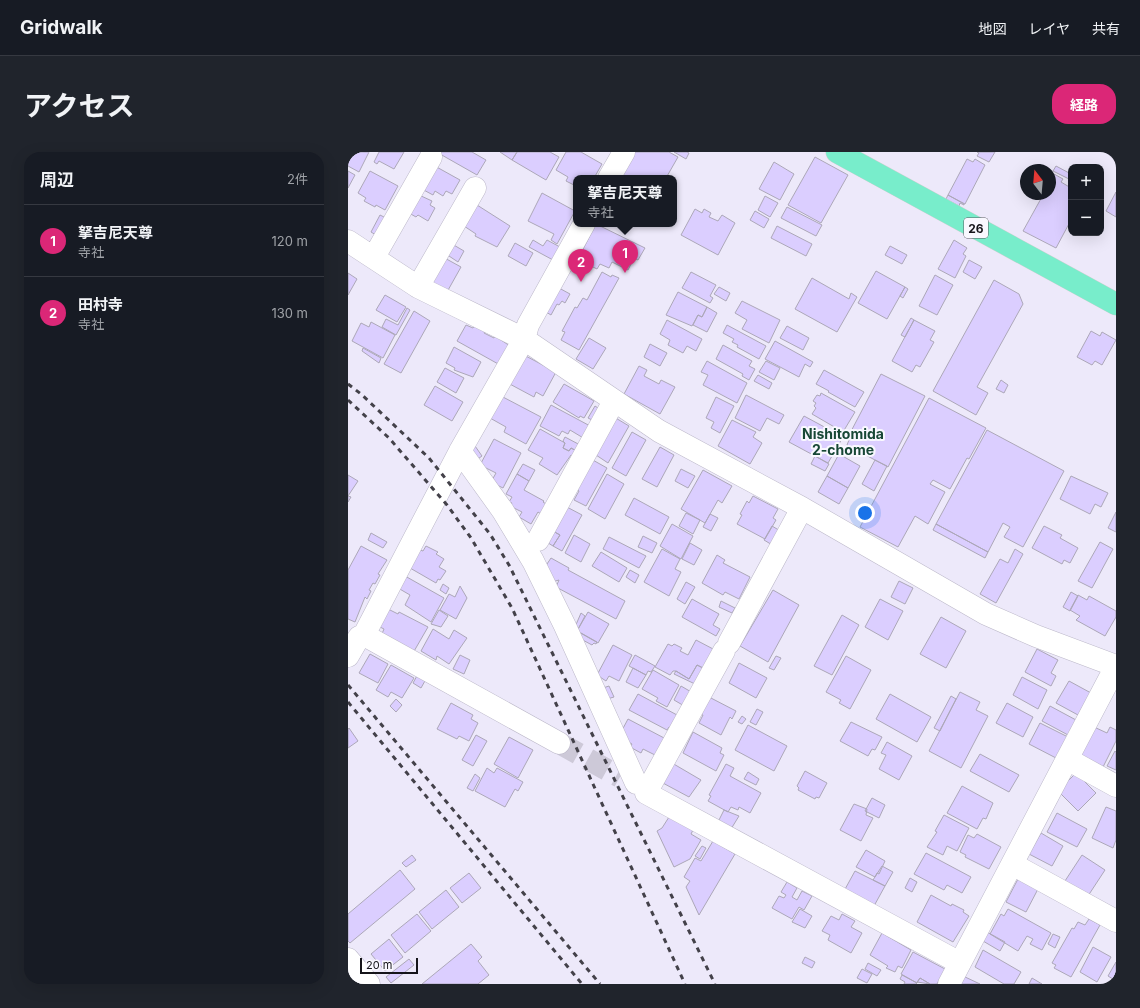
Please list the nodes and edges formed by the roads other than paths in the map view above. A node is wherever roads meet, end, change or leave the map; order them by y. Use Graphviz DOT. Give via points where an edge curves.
graph roads {
  1 [pos="624,152"];
  2 [pos="837,152"];
  3 [pos="431,157"];
  4 [pos="611,175"];
  5 [pos="475,188"];
  6 [pos="582,227"];
  7 [pos="348,241"];
  8 [pos="374,257"];
  9 [pos="418,287"];
  10 [pos="1116,304"];
  11 [pos="524,339"];
  12 [pos="614,401"];
  13 [pos="460,451"];
  14 [pos="802,508"];
  15 [pos="538,540"];
  16 [pos="364,635"];
  17 [pos="348,656"];
  18 [pos="559,743"];
  19 [pos="1067,759"];
  20 [pos="634,784"];
  21 [pos="1116,786"];
  22 [pos="1012,864"];
  23 [pos="1116,921"];
  24 [pos="348,959"];
  25 [pos="960,963"];
  26 [pos="369,984"];
  27 [pos="949,984"];
  1 -- 4 [label="street"];
  2 -- 10 [label="main road, 26"];
  3 -- 8 [label="street"];
  5 -- 9 [label="street"];
  6 -- 11 [label="street" via="528,324"];
  7 -- 8 [label="street"];
  8 -- 9 [label="street"];
  9 -- 11 [label="street"];
  11 -- 12 [label="street"];
  11 -- 13 [label="street"];
  12 -- 14 [label="street" via="659,431"];
  12 -- 15 [label="street"];
  13 -- 16 [label="street"];
  13 -- 20 [label="street" via="503,511 533,561 562,619"];
  14 -- 19 [label="street" via="986,614 1116,666"];
  14 -- 20 [label="street" via="727,647"];
  16 -- 17 [label="street" via="359,637"];
  16 -- 18 [label="street"];
  19 -- 21 [label="street"];
  19 -- 22 [label="street"];
  20 -- 25 [label="street"];
  22 -- 23 [label="street"];
  22 -- 25 [label="street"];
  24 -- 26 [label="street"];
  25 -- 27 [label="street"];
}
